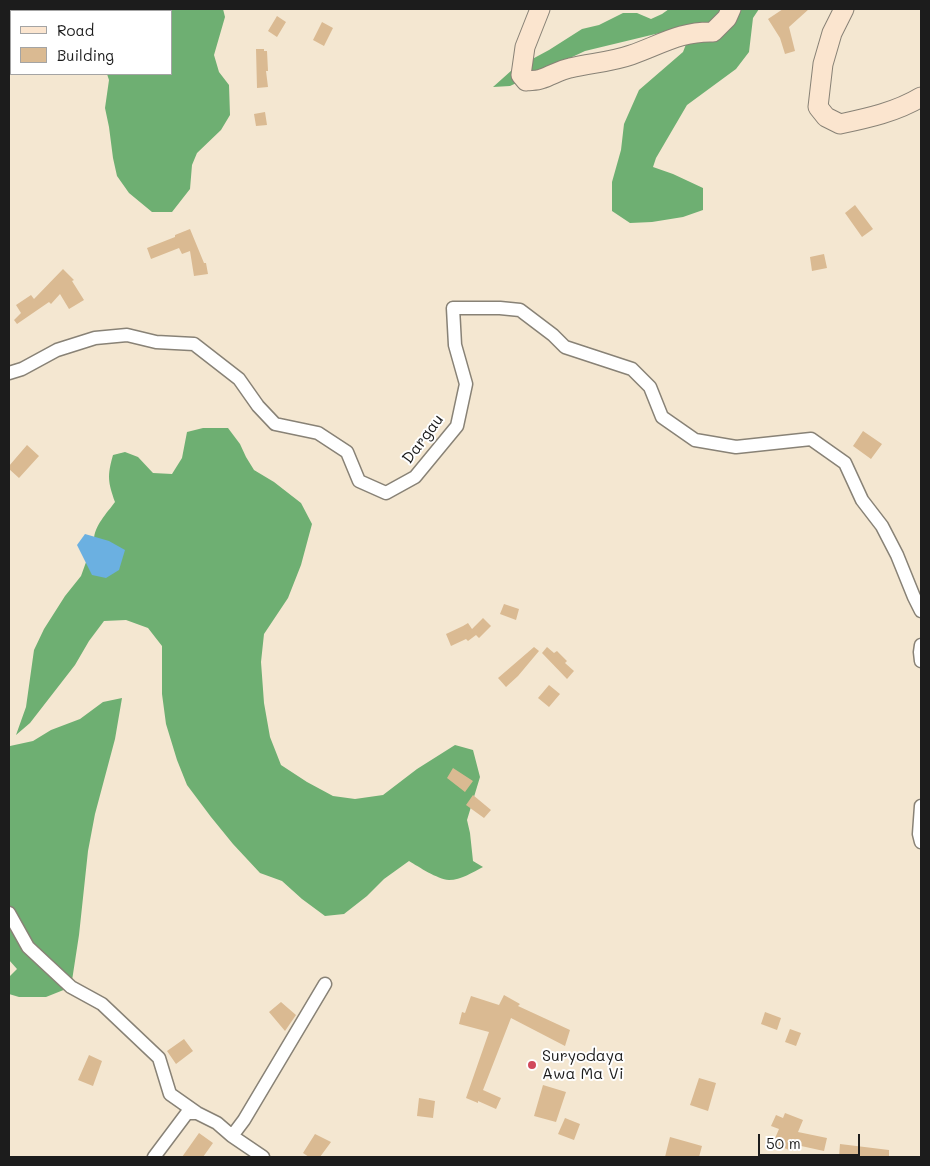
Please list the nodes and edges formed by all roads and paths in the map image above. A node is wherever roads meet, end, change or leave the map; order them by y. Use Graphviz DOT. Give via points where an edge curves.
graph roads {
  1 [pos="540,9"];
  2 [pos="731,9"];
  3 [pos="844,9"];
  4 [pos="921,97"];
  5 [pos="9,373"];
  6 [pos="921,611"];
  7 [pos="921,645"];
  8 [pos="921,661"];
  9 [pos="921,806"];
  10 [pos="921,842"];
  11 [pos="9,913"];
  12 [pos="325,984"];
  13 [pos="197,1113"];
  14 [pos="232,1136"];
  15 [pos="154,1157"];
  16 [pos="263,1157"];
  1 -- 2 [label="street" via="525,47 520,75 526,80 540,80 560,70 614,61 676,37 712,32 727,18"];
  3 -- 4 [label="street" via="832,33 823,64 818,108 826,118 840,124 890,112"];
  5 -- 6 [label="street, Dargau" via="57,350 95,338 127,335 156,342 194,344 239,379 275,424 318,432 347,452 359,481 386,493 415,477 457,426 466,384 455,344 453,308 520,310 565,347 632,369 650,387 662,417 695,440 736,447 811,439 845,463 862,500 882,526"];
  7 -- 8 [label="street"];
  9 -- 10 [label="street"];
  11 -- 13 [label="street" via="28,947 71,987 102,1004 159,1058 170,1094"];
  12 -- 14 [label="street"];
  13 -- 14 [label="street" via="217,1123"];
  13 -- 15 [label="street" via="187,1113"];
  14 -- 16 [label="street"];
}
